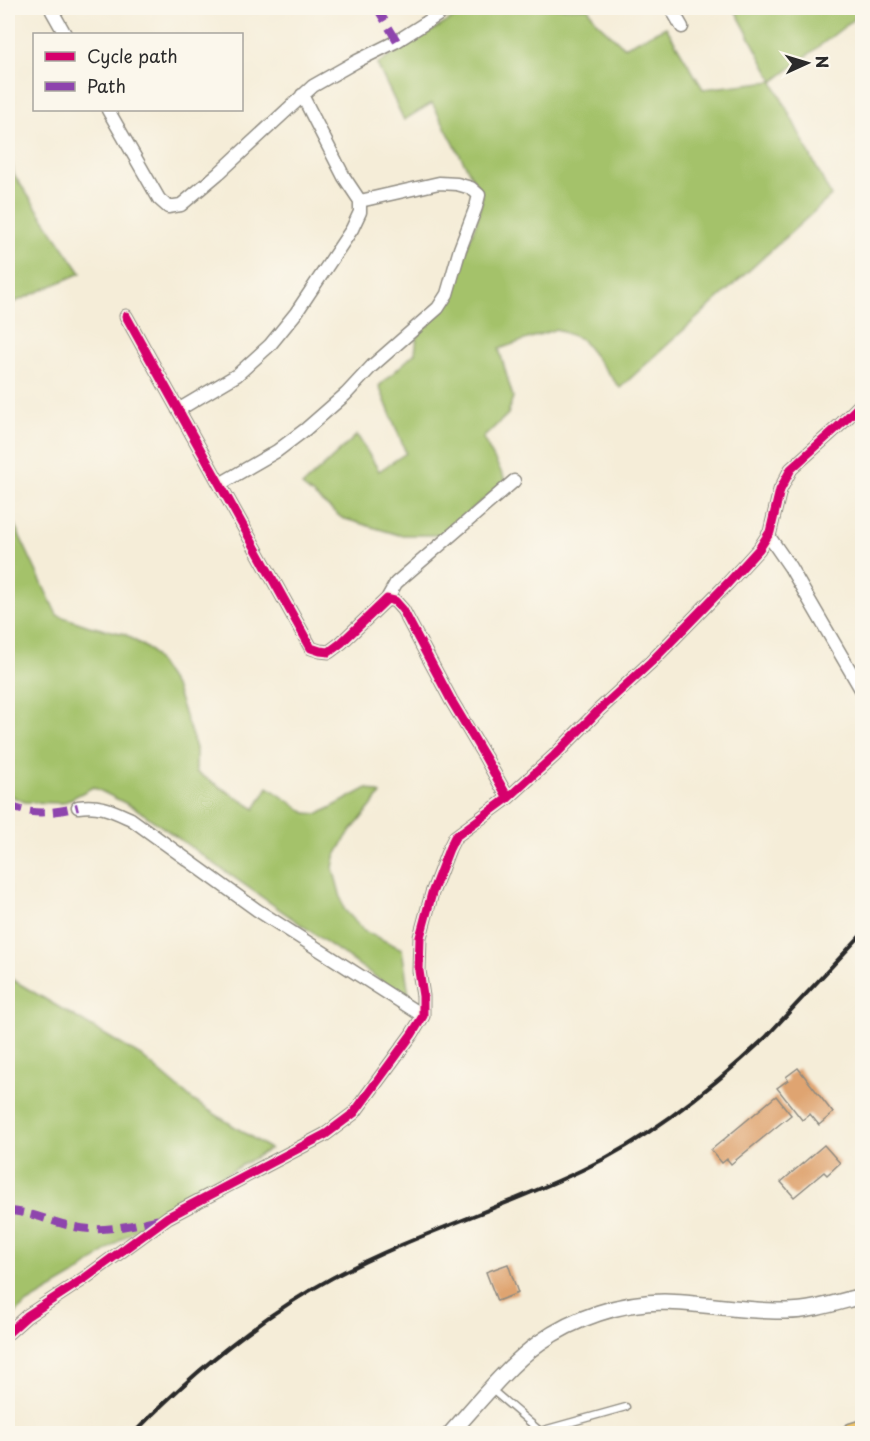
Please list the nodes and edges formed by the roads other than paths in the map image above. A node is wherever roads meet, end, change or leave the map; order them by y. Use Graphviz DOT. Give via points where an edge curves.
graph roads {
  1 [pos="450,8"];
  2 [pos="671,8"];
  3 [pos="52,11"];
  4 [pos="682,27"];
  5 [pos="64,33"];
  6 [pos="302,95"];
  7 [pos="109,111"];
  8 [pos="360,201"];
  9 [pos="126,316"];
  10 [pos="862,403"];
  11 [pos="178,410"];
  12 [pos="514,481"];
  13 [pos="220,484"];
  14 [pos="768,535"];
  15 [pos="387,599"];
  16 [pos="862,691"];
  17 [pos="508,798"];
  18 [pos="78,807"];
  19 [pos="423,1016"];
  20 [pos="862,1296"];
  21 [pos="8,1333"];
  22 [pos="491,1389"];
  23 [pos="626,1407"];
  24 [pos="862,1431"];
  25 [pos="450,1434"];
  26 [pos="852,1434"];
  1 -- 6 [label="street"];
  2 -- 4 [label="street"];
  3 -- 5 [label="street"];
  6 -- 7 [label="street" via="219,173 174,207 159,199"];
  6 -- 8 [label="street"];
  8 -- 11 [label="street" via="360,212 352,229 270,345 237,375"];
  8 -- 13 [label="street" via="439,183 471,188 479,195 447,294 438,308 306,429"];
  9 -- 11 [label="street"];
  10 -- 14 [label="street" via="792,469 780,490"];
  11 -- 13 [label="street"];
  12 -- 15 [label="street" via="396,583"];
  13 -- 15 [label="street" via="311,648 328,652"];
  14 -- 16 [label="street"];
  14 -- 17 [label="street" via="728,583 651,662"];
  15 -- 17 [label="street" via="403,610"];
  17 -- 19 [label="street" via="455,837 449,849 420,937"];
  18 -- 19 [label="street" via="92,805 131,819 257,909"];
  19 -- 21 [label="street" via="354,1113 326,1134 168,1217"];
  20 -- 22 [label="street" via="788,1311 663,1302 613,1309 588,1317 539,1343"];
  22 -- 23 [label="lane" via="540,1431"];
  22 -- 25 [label="street"];
  24 -- 26 [label="highway"];
}
